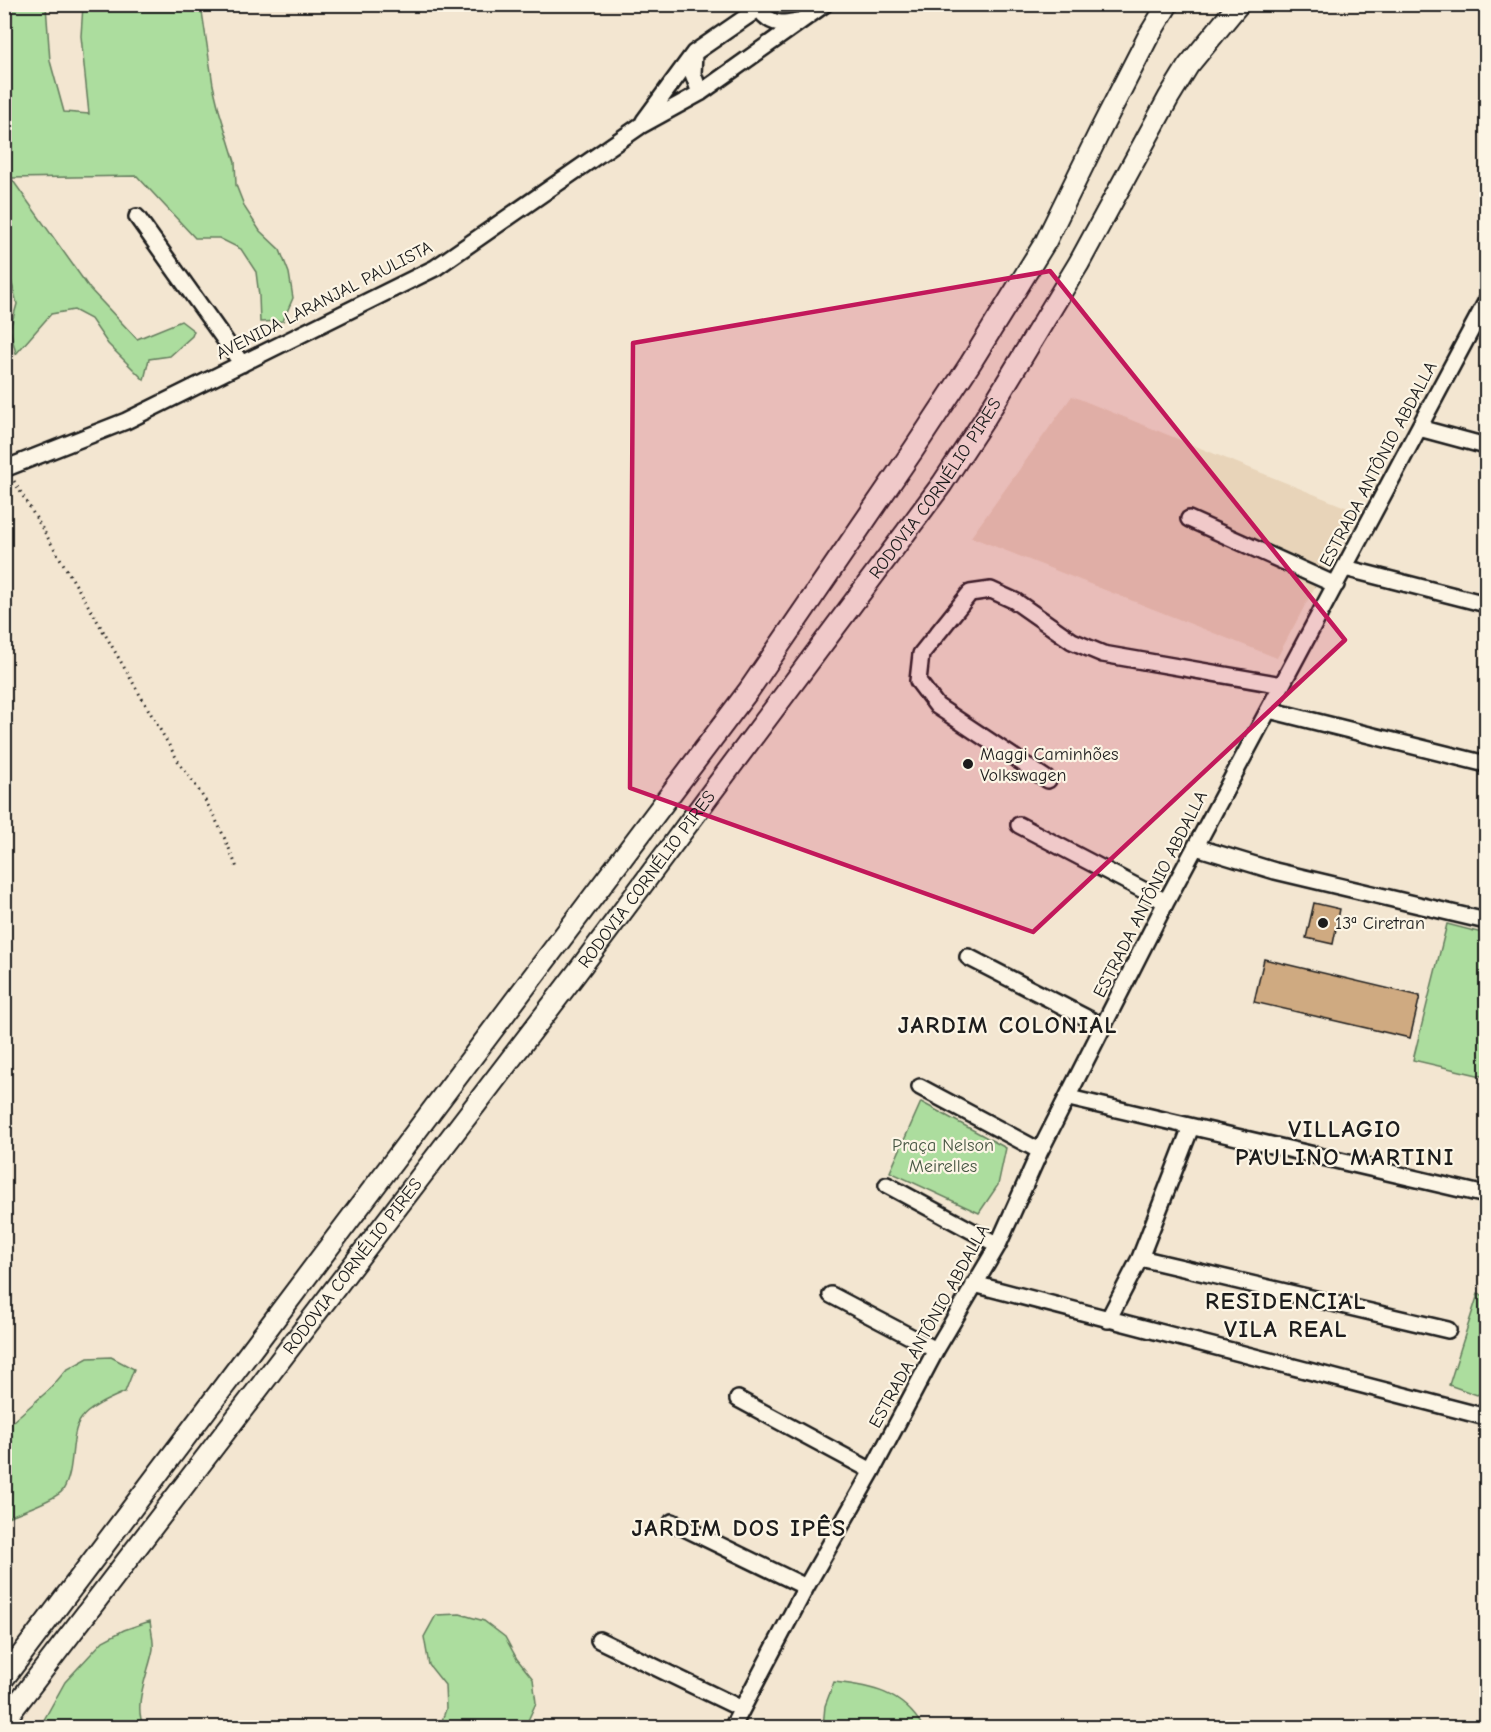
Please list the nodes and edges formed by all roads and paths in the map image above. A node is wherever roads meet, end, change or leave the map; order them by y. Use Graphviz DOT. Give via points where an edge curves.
graph roads {
  1 [pos="765,4"];
  2 [pos="825,4"];
  3 [pos="1168,4"];
  4 [pos="1239,4"];
  5 [pos="802,21"];
  6 [pos="693,54"];
  7 [pos="700,93"];
  8 [pos="640,126"];
  9 [pos="137,217"];
  10 [pos="1486,302"];
  11 [pos="242,364"];
  12 [pos="1419,429"];
  13 [pos="1486,446"];
  14 [pos="5,468"];
  15 [pos="1190,519"];
  16 [pos="1345,568"];
  17 [pos="1336,585"];
  18 [pos="1486,604"];
  19 [pos="1282,685"];
  20 [pos="1269,710"];
  21 [pos="1486,764"];
  22 [pos="1048,780"];
  23 [pos="1019,825"];
  24 [pos="1196,847"];
  25 [pos="237,868"];
  26 [pos="1166,902"];
  27 [pos="1486,921"];
  28 [pos="968,957"];
  29 [pos="1104,1027"];
  30 [pos="920,1087"];
  31 [pos="1069,1098"];
  32 [pos="1191,1127"];
  33 [pos="1040,1151"];
  34 [pos="887,1185"];
  35 [pos="1486,1195"];
  36 [pos="998,1245"];
  37 [pos="1140,1258"];
  38 [pos="974,1284"];
  39 [pos="831,1295"];
  40 [pos="1108,1320"];
  41 [pos="1448,1330"];
  42 [pos="936,1350"];
  43 [pos="738,1399"];
  44 [pos="1486,1417"];
  45 [pos="872,1471"];
  46 [pos="672,1522"];
  47 [pos="806,1587"];
  48 [pos="599,1640"];
  49 [pos="4,1678"];
  50 [pos="742,1709"];
  51 [pos="4,1720"];
  52 [pos="732,1728"];
  1 -- 5 [label="street" via="764,15 771,22"];
  1 -- 6 [label="street, AVENIDA LARANJAL PAULISTA"];
  2 -- 5 [label="street, AVENIDA LARANJAL PAULISTA"];
  3 -- 49 [label="main road, RODOVIA CORNÉLIO PIRES" via="1046,242 927,430 749,690"];
  4 -- 51 [label="main road, RODOVIA CORNÉLIO PIRES" via="1188,66 1073,273 942,484 575,975"];
  5 -- 7 [label="street, AVENIDA LARANJAL PAULISTA"];
  6 -- 7 [label="street" via="693,74"];
  6 -- 8 [label="street, AVENIDA LARANJAL PAULISTA"];
  7 -- 8 [label="street, AVENIDA LARANJAL PAULISTA"];
  8 -- 11 [label="street, AVENIDA LARANJAL PAULISTA" via="435,268"];
  9 -- 11 [label="street"];
  10 -- 12 [label="street, ESTRADA ANTÔNIO ABDALLA"];
  11 -- 14 [label="street, AVENIDA LARANJAL PAULISTA" via="126,422"];
  12 -- 13 [label="street"];
  12 -- 16 [label="street, ESTRADA ANTÔNIO ABDALLA"];
  14 -- 25 [label="path" via="181,765 196,784"];
  15 -- 17 [label="street"];
  16 -- 17 [label="street, ESTRADA ANTÔNIO ABDALLA"];
  16 -- 18 [label="street"];
  17 -- 19 [label="street, ESTRADA ANTÔNIO ABDALLA"];
  19 -- 20 [label="street, ESTRADA ANTÔNIO ABDALLA"];
  19 -- 22 [label="street" via="1103,654 1072,640 1015,601 991,591 970,593 921,654 918,681 937,706"];
  20 -- 21 [label="street"];
  20 -- 24 [label="street, ESTRADA ANTÔNIO ABDALLA"];
  23 -- 26 [label="street"];
  24 -- 26 [label="street, ESTRADA ANTÔNIO ABDALLA"];
  24 -- 27 [label="street" via="1275,871"];
  26 -- 29 [label="street, ESTRADA ANTÔNIO ABDALLA"];
  28 -- 29 [label="street"];
  29 -- 31 [label="street, ESTRADA ANTÔNIO ABDALLA"];
  30 -- 33 [label="street"];
  31 -- 32 [label="street"];
  31 -- 33 [label="street, ESTRADA ANTÔNIO ABDALLA"];
  32 -- 35 [label="street"];
  32 -- 37 [label="street"];
  33 -- 36 [label="street, ESTRADA ANTÔNIO ABDALLA"];
  34 -- 36 [label="street"];
  36 -- 38 [label="street, ESTRADA ANTÔNIO ABDALLA"];
  37 -- 40 [label="street"];
  37 -- 41 [label="street"];
  38 -- 40 [label="street"];
  38 -- 42 [label="street, ESTRADA ANTÔNIO ABDALLA"];
  39 -- 42 [label="street"];
  40 -- 44 [label="street"];
  42 -- 45 [label="street, ESTRADA ANTÔNIO ABDALLA"];
  43 -- 45 [label="street"];
  45 -- 47 [label="street, ESTRADA ANTÔNIO ABDALLA"];
  46 -- 47 [label="street"];
  47 -- 50 [label="street, ESTRADA ANTÔNIO ABDALLA"];
  48 -- 50 [label="street"];
  50 -- 52 [label="street, ESTRADA ANTÔNIO ABDALLA"];
}
